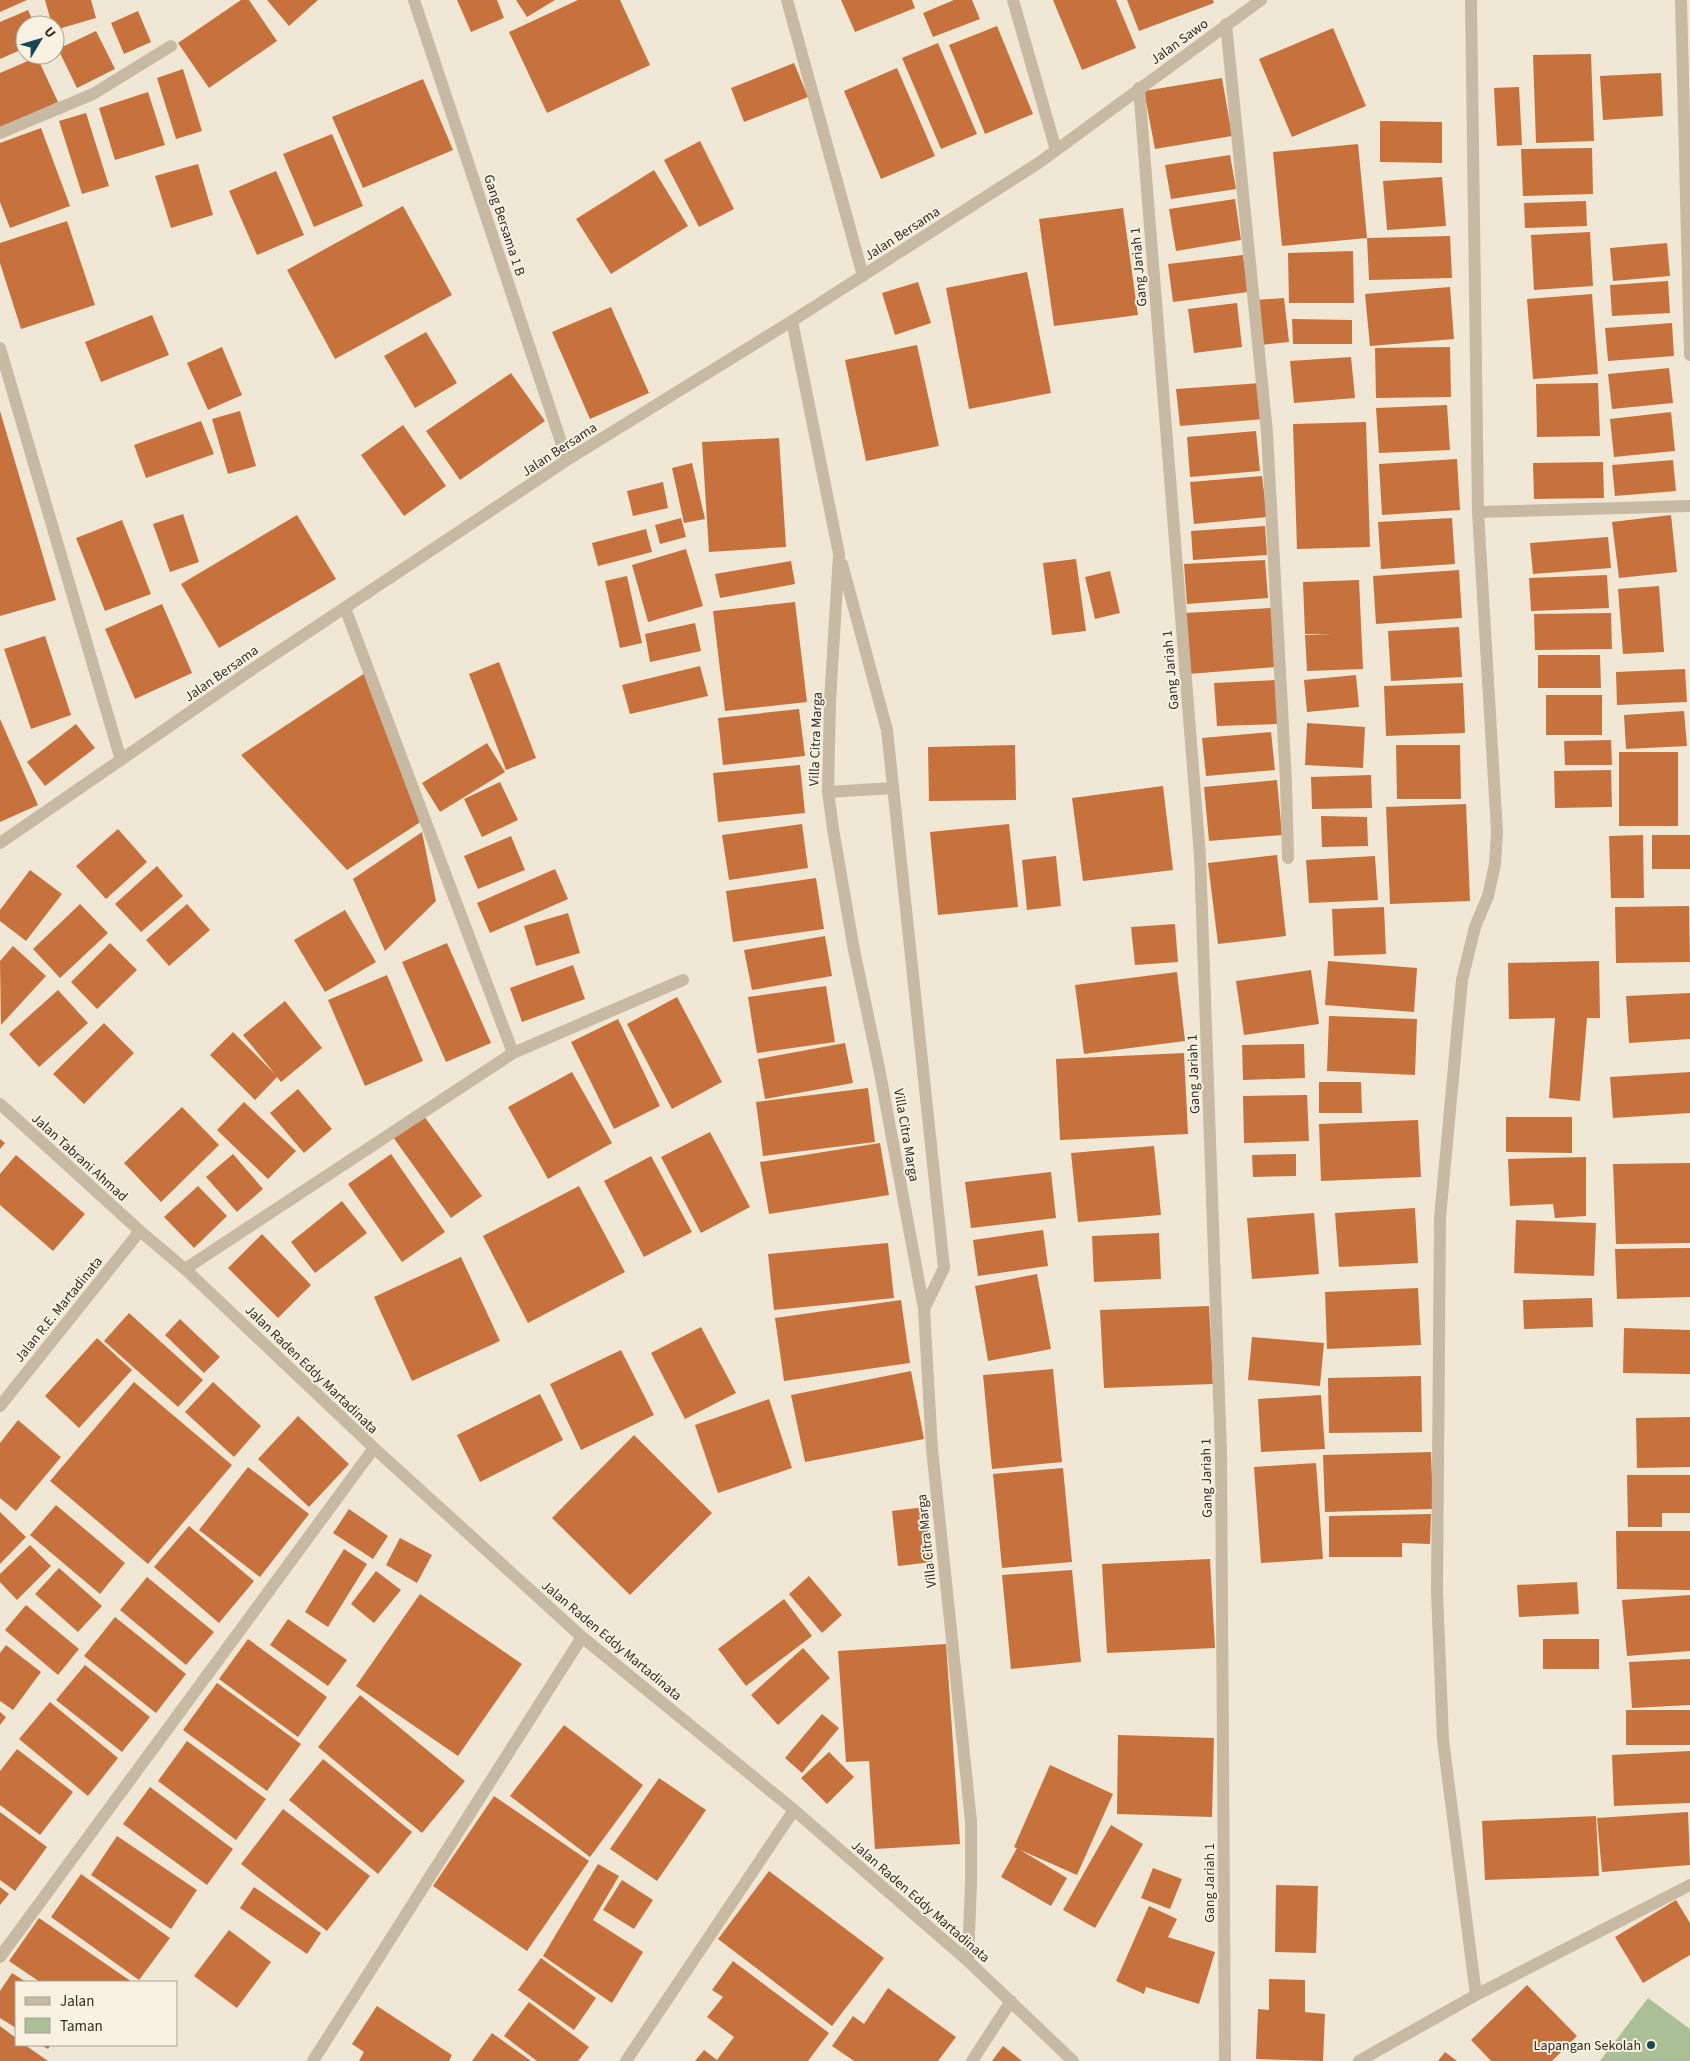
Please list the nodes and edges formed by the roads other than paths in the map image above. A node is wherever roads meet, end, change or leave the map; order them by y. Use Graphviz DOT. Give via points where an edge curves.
graph roads {
  1 [pos="414,0"];
  2 [pos="787,0"];
  3 [pos="1013,0"];
  4 [pos="1261,0"];
  5 [pos="1471,0"];
  6 [pos="1681,0"];
  7 [pos="1226,24"];
  8 [pos="171,46"];
  9 [pos="1139,88"];
  10 [pos="0,133"];
  11 [pos="1056,150"];
  12 [pos="863,276"];
  13 [pos="792,321"];
  14 [pos="0,348"];
  15 [pos="1690,355"];
  16 [pos="567,460"];
  17 [pos="1690,506"];
  18 [pos="1478,512"];
  19 [pos="839,554"];
  20 [pos="345,608"];
  21 [pos="121,760"];
  22 [pos="893,788"];
  23 [pos="828,792"];
  24 [pos="0,843"];
  25 [pos="1288,858"];
  26 [pos="683,980"];
  27 [pos="513,1053"];
  28 [pos="0,1104"];
  29 [pos="140,1231"];
  30 [pos="185,1269"];
  31 [pos="924,1309"];
  32 [pos="0,1406"];
  33 [pos="374,1448"];
  34 [pos="582,1637"];
  35 [pos="794,1810"];
  36 [pos="1690,1885"];
  37 [pos="0,1957"];
  38 [pos="968,1961"];
  39 [pos="1476,1995"];
  40 [pos="1011,2001"];
  41 [pos="313,2061"];
  42 [pos="626,2061"];
  43 [pos="972,2061"];
  44 [pos="1073,2061"];
  45 [pos="1225,2061"];
  46 [pos="1358,2061"];
  1 -- 16 [label="street, Gang Bersama 1 B"];
  2 -- 12 [label="street"];
  3 -- 11 [label="street"];
  4 -- 7 [label="street, Jalan Sawo"];
  5 -- 18 [label="street"];
  6 -- 15 [label="street"];
  7 -- 9 [label="street, Jalan Sawo"];
  7 -- 25 [label="street" via="1267,433"];
  8 -- 10 [label="street" via="93,94"];
  9 -- 11 [label="street, Jalan Bersama"];
  9 -- 45 [label="street, Gang Jariah 1" via="1200,856 1221,1453"];
  11 -- 12 [label="street, Jalan Bersama"];
  12 -- 13 [label="street, Jalan Bersama"];
  13 -- 16 [label="street, Jalan Bersama"];
  13 -- 19 [label="street, Villa Citra Marga"];
  14 -- 21 [label="street"];
  16 -- 20 [label="street, Jalan Bersama"];
  17 -- 18 [label="street"];
  18 -- 39 [label="street" via="1497,832 1488,896 1475,927 1462,980 1440,1218 1437,1592 1443,1740"];
  19 -- 22 [label="street" via="887,730"];
  19 -- 23 [label="street, Villa Citra Marga"];
  20 -- 21 [label="street, Jalan Bersama"];
  20 -- 27 [label="street"];
  21 -- 24 [label="street, Jalan Bersama"];
  22 -- 23 [label="street"];
  22 -- 31 [label="street" via="944,1268"];
  23 -- 31 [label="street, Villa Citra Marga" via="854,950"];
  26 -- 27 [label="street"];
  27 -- 30 [label="street"];
  28 -- 29 [label="street, Jalan Tabrani Ahmad"];
  29 -- 30 [label="street, Jalan Raden Eddy Martadinata"];
  29 -- 32 [label="street, Jalan R.E. Martadinata"];
  30 -- 33 [label="street, Jalan Raden Eddy Martadinata"];
  31 -- 38 [label="street, Villa Citra Marga" via="932,1449 971,1821"];
  33 -- 34 [label="street, Jalan Raden Eddy Martadinata"];
  33 -- 37 [label="street"];
  34 -- 35 [label="street, Jalan Raden Eddy Martadinata"];
  34 -- 41 [label="street"];
  35 -- 38 [label="street, Jalan Raden Eddy Martadinata"];
  35 -- 42 [label="street"];
  36 -- 39 [label="street"];
  38 -- 40 [label="street, Jalan Raden Eddy Martadinata"];
  39 -- 46 [label="street"];
  40 -- 43 [label="street"];
  40 -- 44 [label="street, Jalan Raden Eddy Martadinata"];
}
